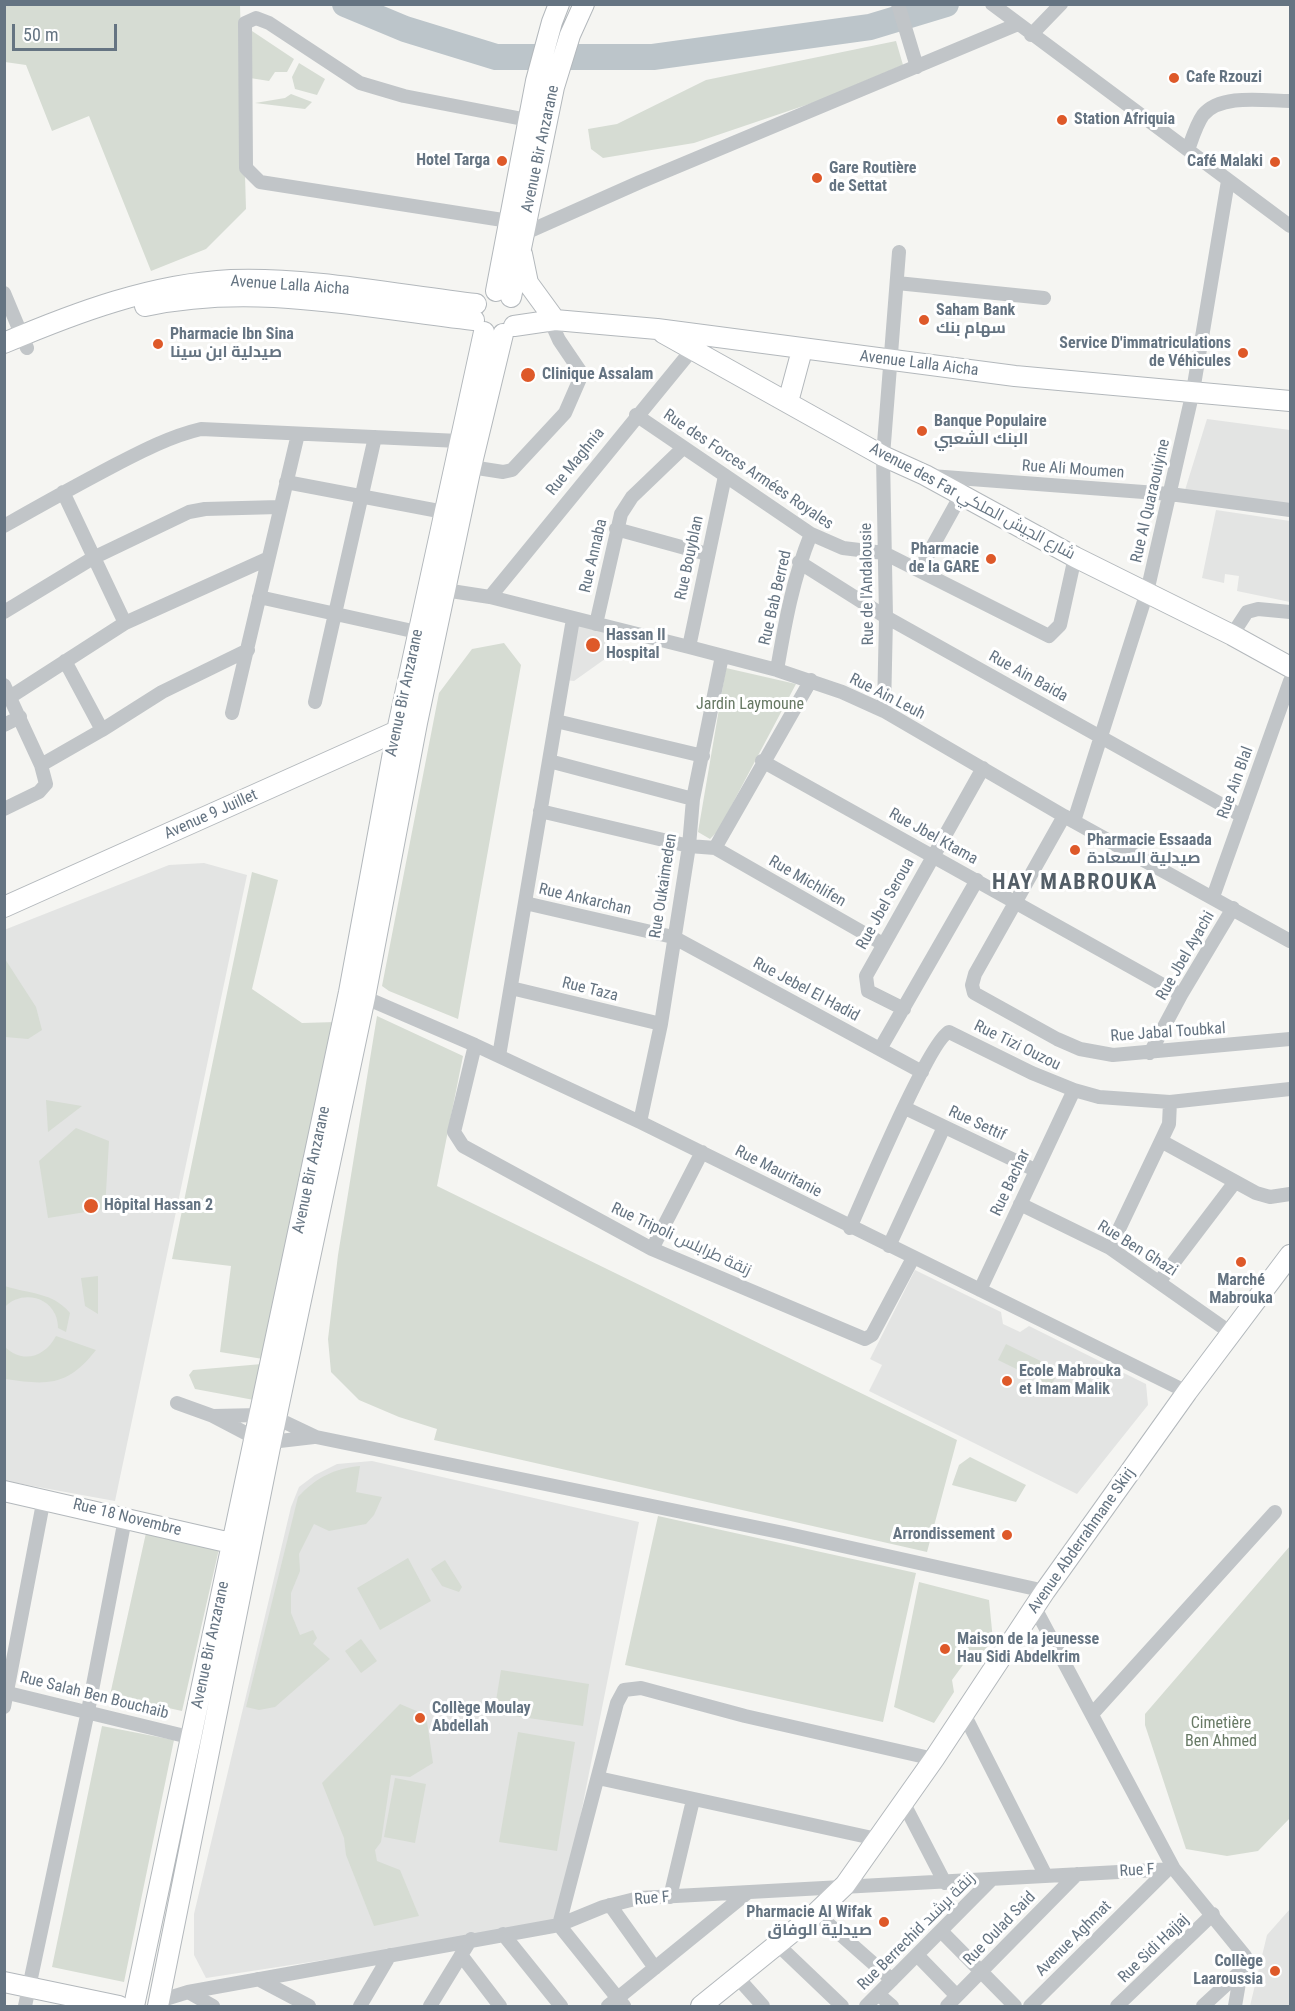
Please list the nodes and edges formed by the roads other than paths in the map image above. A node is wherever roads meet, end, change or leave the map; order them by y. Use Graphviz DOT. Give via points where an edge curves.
graph roads {
  1 [pos="560,4"];
  2 [pos="584,4"];
  3 [pos="898,4"];
  4 [pos="992,4"];
  5 [pos="1061,4"];
  6 [pos="1014,21"];
  7 [pos="1032,35"];
  8 [pos="917,67"];
  9 [pos="545,84"];
  10 [pos="1290,101"];
  11 [pos="528,120"];
  12 [pos="1188,150"];
  13 [pos="1228,181"];
  14 [pos="530,200"];
  15 [pos="551,221"];
  16 [pos="1290,226"];
  17 [pos="518,233"];
  18 [pos="899,252"];
  19 [pos="897,283"];
  20 [pos="4,293"];
  21 [pos="1044,298"];
  22 [pos="497,314"];
  23 [pos="551,320"];
  24 [pos="657,329"];
  25 [pos="18,342"];
  26 [pos="802,350"];
  27 [pos="691,351"];
  28 [pos="4,358"];
  29 [pos="891,361"];
  30 [pos="1192,391"];
  31 [pos="1290,401"];
  32 [pos="788,402"];
  33 [pos="636,415"];
  34 [pos="298,434"];
  35 [pos="375,437"];
  36 [pos="459,441"];
  37 [pos="683,448"];
  38 [pos="883,456"];
  39 [pos="471,467"];
  40 [pos="925,475"];
  41 [pos="725,476"];
  42 [pos="286,482"];
  43 [pos="63,492"];
  44 [pos="1170,494"];
  45 [pos="961,495"];
  46 [pos="361,498"];
  47 [pos="279,507"];
  48 [pos="1290,510"];
  49 [pos="444,512"];
  50 [pos="4,526"];
  51 [pos="616,529"];
  52 [pos="811,534"];
  53 [pos="884,553"];
  54 [pos="707,554"];
  55 [pos="1075,557"];
  56 [pos="93,558"];
  57 [pos="267,559"];
  58 [pos="799,562"];
  59 [pos="920,569"];
  60 [pos="436,588"];
  61 [pos="1147,592"];
  62 [pos="259,597"];
  63 [pos="490,597"];
  64 [pos="4,612"];
  65 [pos="1290,612"];
  66 [pos="337,614"];
  67 [pos="886,617"];
  68 [pos="573,619"];
  69 [pos="125,623"];
  70 [pos="596,624"];
  71 [pos="417,632"];
  72 [pos="1232,635"];
  73 [pos="689,647"];
  74 [pos="248,650"];
  75 [pos="722,656"];
  76 [pos="66,661"];
  77 [pos="1290,667"];
  78 [pos="777,670"];
  79 [pos="811,680"];
  80 [pos="1290,681"];
  81 [pos="7,691"];
  82 [pos="315,702"];
  83 [pos="884,711"];
  84 [pos="232,712"];
  85 [pos="20,717"];
  86 [pos="556,721"];
  87 [pos="417,723"];
  88 [pos="4,725"];
  89 [pos="102,730"];
  90 [pos="397,731"];
  91 [pos="1100,736"];
  92 [pos="703,756"];
  93 [pos="549,761"];
  94 [pos="762,761"];
  95 [pos="41,765"];
  96 [pos="983,768"];
  97 [pos="693,799"];
  98 [pos="4,808"];
  99 [pos="540,811"];
  100 [pos="1242,816"];
  101 [pos="1069,818"];
  102 [pos="689,846"];
  103 [pos="715,848"];
  104 [pos="932,855"];
  105 [pos="977,880"];
  106 [pos="1213,897"];
  107 [pos="1015,902"];
  108 [pos="525,903"];
  109 [pos="5,906"];
  110 [pos="1233,908"];
  111 [pos="673,937"];
  112 [pos="1290,941"];
  113 [pos="882,944"];
  114 [pos="511,988"];
  115 [pos="357,995"];
  116 [pos="1181,995"];
  117 [pos="904,1009"];
  118 [pos="661,1024"];
  119 [pos="1290,1039"];
  120 [pos="475,1045"];
  121 [pos="880,1049"];
  122 [pos="1150,1053"];
  123 [pos="499,1056"];
  124 [pos="922,1072"];
  125 [pos="1290,1089"];
  126 [pos="1074,1090"];
  127 [pos="1170,1102"];
  128 [pos="905,1108"];
  129 [pos="640,1122"];
  130 [pos="944,1127"];
  131 [pos="1161,1141"];
  132 [pos="702,1152"];
  133 [pos="1035,1170"];
  134 [pos="1235,1182"];
  135 [pos="1290,1194"];
  136 [pos="1020,1204"];
  137 [pos="850,1228"];
  138 [pos="889,1246"];
  139 [pos="1110,1248"];
  140 [pos="652,1249"];
  141 [pos="1290,1255"];
  142 [pos="913,1258"];
  143 [pos="1159,1282"];
  144 [pos="980,1290"];
  145 [pos="1231,1333"];
  146 [pos="1187,1392"];
  147 [pos="177,1403"];
  148 [pos="213,1416"];
  149 [pos="268,1416"];
  150 [pos="316,1437"];
  151 [pos="263,1440"];
  152 [pos="4,1491"];
  153 [pos="44,1498"];
  154 [pos="1275,1512"];
  155 [pos="125,1519"];
  156 [pos="241,1546"];
  157 [pos="1040,1600"];
  158 [pos="6,1692"];
  159 [pos="4,1707"];
  160 [pos="88,1711"];
  161 [pos="1093,1713"];
  162 [pos="964,1714"];
  163 [pos="191,1737"];
  164 [pos="211,1742"];
  165 [pos="934,1759"];
  166 [pos="598,1778"];
  167 [pos="693,1800"];
  168 [pos="903,1802"];
  169 [pos="877,1839"];
  170 [pos="1170,1869"];
  171 [pos="1077,1874"];
  172 [pos="1046,1876"];
  173 [pos="990,1881"];
  174 [pos="945,1883"];
  175 [pos="845,1885"];
  176 [pos="747,1893"];
  177 [pos="670,1897"];
  178 [pos="610,1905"];
  179 [pos="816,1912"];
  180 [pos="1213,1914"];
  181 [pos="559,1924"];
  182 [pos="941,1931"];
  183 [pos="503,1934"];
  184 [pos="471,1939"];
  185 [pos="777,1944"];
  186 [pos="390,1955"];
  187 [pos="461,1955"];
  188 [pos="917,1955"];
  189 [pos="655,1968"];
  190 [pos="1241,1971"];
  191 [pos="982,1973"];
  192 [pos="737,1977"];
  193 [pos="258,1978"];
  194 [pos="892,1980"];
  195 [pos="4,1982"];
  196 [pos="29,1986"];
  197 [pos="188,1992"];
  198 [pos="878,1994"];
  199 [pos="952,2002"];
  200 [pos="616,2004"];
  201 [pos="153,2005"];
  202 [pos="431,2006"];
  203 [pos="25,2007"];
  204 [pos="119,2007"];
  205 [pos="134,2007"];
  206 [pos="213,2007"];
  207 [pos="309,2007"];
  208 [pos="360,2007"];
  209 [pos="500,2007"];
  210 [pos="561,2007"];
  211 [pos="701,2007"];
  212 [pos="763,2007"];
  213 [pos="842,2007"];
  214 [pos="866,2007"];
  215 [pos="892,2007"];
  216 [pos="1015,2007"];
  217 [pos="1030,2007"];
  218 [pos="1117,2007"];
  219 [pos="1203,2007"];
  220 [pos="1235,2007"];
  1 -- 9 [label="street, Avenue Bir Anzarane" via="546,39"];
  2 -- 9 [label="street, Avenue Bir Anzarane"];
  3 -- 8 [label="street"];
  4 -- 6 [label="street"];
  5 -- 7 [label="street"];
  6 -- 7 [label="street"];
  6 -- 8 [label="street"];
  7 -- 12 [label="street"];
  8 -- 15 [label="street"];
  9 -- 11 [label="street, Avenue Bir Anzarane"];
  9 -- 14 [label="street, Avenue Bir Anzarane"];
  10 -- 12 [label="street" via="1234,101 1210,108"];
  11 -- 17 [label="street, Avenue Bir Anzarane"];
  11 -- 17 [label="street" via="404,96 360,83 269,23 256,18 245,23 246,168 260,182"];
  12 -- 13 [label="street"];
  13 -- 16 [label="street"];
  13 -- 30 [label="street, Rue Al Quaraouiyine"];
  14 -- 15 [label="street"];
  14 -- 17 [label="street, Avenue Bir Anzarane"];
  15 -- 17 [label="street"];
  17 -- 22 [label="street, Avenue Bir Anzarane"];
  17 -- 23 [label="street" via="528,283"];
  18 -- 19 [label="street, Rue de l'Andalousie"];
  19 -- 21 [label="street"];
  19 -- 29 [label="street, Rue de l'Andalousie"];
  20 -- 25 [label="street"];
  22 -- 23 [label="street, Avenue Lalla Aicha"];
  22 -- 25 [label="street, Avenue Lalla Aicha" via="218,295 125,311"];
  22 -- 36 [label="street, Avenue Bir Anzarane"];
  22 -- 39 [label="street, Avenue Bir Anzarane"];
  23 -- 24 [label="street, Avenue Lalla Aicha"];
  23 -- 39 [label="street" via="559,340 582,374 569,407 512,470"];
  24 -- 26 [label="street, Avenue Lalla Aicha"];
  24 -- 27 [label="street, Avenue des Far شارع الجيش الملكي"];
  25 -- 28 [label="street, Avenue Lalla Aicha"];
  26 -- 29 [label="street, Avenue Lalla Aicha"];
  26 -- 32 [label="street"];
  27 -- 32 [label="street, Avenue des Far شارع الجيش الملكي"];
  27 -- 33 [label="street, Rue Maghnia"];
  29 -- 30 [label="street, Avenue Lalla Aicha"];
  29 -- 38 [label="street, Rue de l'Andalousie"];
  30 -- 31 [label="street, Avenue Lalla Aicha"];
  30 -- 44 [label="street, Rue Al Quaraouiyine"];
  32 -- 38 [label="street, Avenue des Far شارع الجيش الملكي"];
  33 -- 37 [label="street, Rue des Forces Armées Royales"];
  33 -- 63 [label="street, Rue Maghnia"];
  34 -- 35 [label="street"];
  34 -- 42 [label="street"];
  34 -- 43 [label="street" via="191,431"];
  35 -- 36 [label="street"];
  35 -- 46 [label="street"];
  36 -- 49 [label="street, Avenue Bir Anzarane"];
  37 -- 41 [label="street, Rue des Forces Armées Royales"];
  37 -- 51 [label="street, Rue Annaba" via="628,502"];
  38 -- 40 [label="street, Avenue des Far شارع الجيش الملكي"];
  38 -- 53 [label="street, Rue de l'Andalousie"];
  39 -- 60 [label="street, Avenue Bir Anzarane"];
  40 -- 44 [label="street, Rue Ali Moumen"];
  40 -- 45 [label="street, Avenue des Far شارع الجيش الملكي"];
  41 -- 52 [label="street, Rue des Forces Armées Royales"];
  41 -- 54 [label="street, Rue Bouyblan"];
  42 -- 46 [label="street"];
  42 -- 47 [label="street"];
  43 -- 50 [label="street"];
  43 -- 56 [label="street"];
  44 -- 48 [label="street, Rue Ali Moumen"];
  44 -- 61 [label="street, Rue Al Quaraouiyine"];
  45 -- 55 [label="street, Avenue des Far شارع الجيش الملكي"];
  45 -- 59 [label="street"];
  46 -- 49 [label="street"];
  46 -- 66 [label="street"];
  47 -- 56 [label="street" via="189,512"];
  47 -- 57 [label="street"];
  49 -- 60 [label="street, Avenue Bir Anzarane"];
  51 -- 54 [label="street"];
  51 -- 70 [label="street, Rue Annaba"];
  52 -- 53 [label="street, Rue des Forces Armées Royales" via="843,548"];
  52 -- 58 [label="street, Rue Bab Berred"];
  53 -- 59 [label="street, Rue des Forces Armées Royales"];
  53 -- 67 [label="street, Rue de l'Andalousie"];
  54 -- 73 [label="street, Rue Bouyblan"];
  55 -- 59 [label="street, Rue des Forces Armées Royales" via="1059,628 1049,636"];
  55 -- 61 [label="street, Avenue des Far شارع الجيش الملكي"];
  56 -- 64 [label="street"];
  56 -- 69 [label="street"];
  57 -- 62 [label="street"];
  57 -- 69 [label="street"];
  58 -- 67 [label="street, Rue Ain Baida"];
  58 -- 78 [label="street, Rue Bab Berred"];
  60 -- 63 [label="street, Rue Ain Leuh"];
  60 -- 71 [label="street, Avenue Bir Anzarane"];
  60 -- 87 [label="street, Avenue Bir Anzarane"];
  61 -- 72 [label="street, Avenue des Far شارع الجيش الملكي"];
  61 -- 91 [label="street, Rue Al Quaraouiyine"];
  62 -- 66 [label="street"];
  62 -- 74 [label="street"];
  63 -- 68 [label="street, Rue Ain Leuh"];
  65 -- 72 [label="street" via="1247,612"];
  66 -- 71 [label="street"];
  66 -- 82 [label="street"];
  67 -- 83 [label="street, Rue de l'Andalousie"];
  67 -- 91 [label="street, Rue Ain Baida"];
  68 -- 70 [label="street, Rue Ain Leuh"];
  68 -- 86 [label="street"];
  69 -- 76 [label="street"];
  70 -- 73 [label="street, Rue Ain Leuh"];
  71 -- 90 [label="street, Avenue Bir Anzarane"];
  72 -- 77 [label="street, Avenue des Far شارع الجيش الملكي"];
  73 -- 75 [label="street, Rue Ain Leuh"];
  74 -- 84 [label="street"];
  74 -- 89 [label="street" via="162,692"];
  75 -- 78 [label="street, Rue Ain Leuh"];
  75 -- 92 [label="street, Rue Oukaimeden"];
  76 -- 81 [label="street"];
  76 -- 89 [label="street"];
  78 -- 79 [label="street, Rue Ain Leuh"];
  79 -- 83 [label="street, Rue Ain Leuh"];
  79 -- 94 [label="street"];
  80 -- 100 [label="street, Rue Ain Blal"];
  81 -- 85 [label="street"];
  83 -- 96 [label="street, Rue Ain Leuh"];
  85 -- 88 [label="street"];
  85 -- 95 [label="street"];
  86 -- 92 [label="street"];
  86 -- 93 [label="street"];
  87 -- 90 [label="street, Avenue 9 Juillet"];
  87 -- 115 [label="street, Avenue Bir Anzarane"];
  89 -- 95 [label="street"];
  90 -- 109 [label="street, Avenue 9 Juillet"];
  90 -- 115 [label="street, Avenue Bir Anzarane"];
  91 -- 100 [label="street, Rue Ain Baida"];
  91 -- 101 [label="street, Rue Al Quaraouiyine"];
  92 -- 97 [label="street, Rue Oukaimeden"];
  93 -- 97 [label="street"];
  93 -- 99 [label="street"];
  94 -- 103 [label="street"];
  94 -- 104 [label="street, Rue Jbel Ktama"];
  95 -- 98 [label="street" via="45,786"];
  96 -- 101 [label="street, Rue Ain Leuh"];
  96 -- 104 [label="street, Rue Jbel Seroua"];
  97 -- 102 [label="street, Rue Oukaimeden"];
  99 -- 102 [label="street"];
  99 -- 108 [label="street"];
  100 -- 106 [label="street, Rue Ain Blal"];
  101 -- 106 [label="street, Rue Ain Leuh"];
  101 -- 107 [label="street, Rue Jabal Toubkal"];
  102 -- 103 [label="street"];
  102 -- 111 [label="street, Rue Oukaimeden"];
  103 -- 113 [label="street, Rue Michlifen"];
  104 -- 105 [label="street, Rue Jbel Ktama"];
  104 -- 113 [label="street, Rue Jbel Seroua"];
  105 -- 107 [label="street, Rue Jbel Ktama"];
  105 -- 117 [label="street"];
  106 -- 110 [label="street, Rue Ain Leuh"];
  107 -- 116 [label="street, Rue Jbel Ktama"];
  107 -- 122 [label="street, Rue Jabal Toubkal" via="975,974 974,993 1080,1049 1113,1055"];
  108 -- 111 [label="street, Rue Ankarchan"];
  108 -- 114 [label="street"];
  110 -- 112 [label="street, Rue Ain Leuh"];
  110 -- 116 [label="street, Rue Jbel Ayachi"];
  111 -- 118 [label="street, Rue Oukaimeden"];
  111 -- 121 [label="street, Rue Jebel El Hadid"];
  113 -- 117 [label="street, Rue Jbel Seroua" via="864,981 873,995"];
  114 -- 118 [label="street, Rue Taza"];
  114 -- 123 [label="street"];
  115 -- 120 [label="street, Rue Mauritanie"];
  115 -- 149 [label="street, Avenue Bir Anzarane"];
  116 -- 122 [label="street, Rue Jbel Ayachi"];
  117 -- 121 [label="street"];
  118 -- 129 [label="street, Rue Oukaimeden"];
  119 -- 122 [label="street, Rue Jabal Toubkal"];
  120 -- 123 [label="street, Rue Mauritanie"];
  120 -- 140 [label="street, Rue Tripoli زنقة طرابلس" via="454,1132 467,1149"];
  121 -- 124 [label="street, Rue Jebel El Hadid"];
  123 -- 129 [label="street, Rue Mauritanie"];
  124 -- 126 [label="street, Rue Tizi Ouzou" via="942,1036 952,1032"];
  124 -- 128 [label="street, Rue Tizi Ouzou"];
  125 -- 127 [label="street, Rue Tizi Ouzou"];
  126 -- 127 [label="street, Rue Tizi Ouzou" via="1115,1099"];
  126 -- 133 [label="street, Rue Bachar"];
  127 -- 131 [label="street"];
  128 -- 130 [label="street, Rue Settif"];
  128 -- 137 [label="street, Rue Tizi Ouzou"];
  129 -- 132 [label="street, Rue Mauritanie"];
  130 -- 133 [label="street, Rue Settif"];
  130 -- 138 [label="street"];
  131 -- 134 [label="street"];
  131 -- 139 [label="street"];
  132 -- 137 [label="street, Rue Mauritanie"];
  132 -- 140 [label="street"];
  133 -- 136 [label="street, Rue Bachar"];
  134 -- 135 [label="street" via="1270,1197"];
  134 -- 143 [label="street"];
  136 -- 139 [label="street, Rue Ben Ghazi"];
  136 -- 144 [label="street, Rue Bachar"];
  137 -- 138 [label="street, Rue Mauritanie"];
  138 -- 142 [label="street, Rue Mauritanie"];
  139 -- 143 [label="street, Rue Ben Ghazi"];
  140 -- 142 [label="street, Rue Tripoli زنقة طرابلس" via="865,1339 872,1335"];
  141 -- 145 [label="street, Avenue Abderrahmane Skirj"];
  142 -- 144 [label="street, Rue Mauritanie"];
  143 -- 145 [label="street, Rue Ben Ghazi"];
  144 -- 146 [label="street, Rue Mauritanie"];
  145 -- 146 [label="street, Avenue Abderrahmane Skirj"];
  146 -- 157 [label="street, Avenue Abderrahmane Skirj"];
  147 -- 148 [label="street"];
  148 -- 149 [label="street"];
  148 -- 151 [label="street"];
  149 -- 150 [label="street"];
  149 -- 151 [label="street, Avenue Bir Anzarane"];
  150 -- 151 [label="street"];
  150 -- 157 [label="street" via="784,1533"];
  151 -- 156 [label="street, Avenue Bir Anzarane"];
  152 -- 153 [label="street, Rue 18 Novembre"];
  153 -- 155 [label="street, Rue 18 Novembre"];
  153 -- 158 [label="street"];
  154 -- 161 [label="street"];
  155 -- 156 [label="street, Rue 18 Novembre"];
  155 -- 160 [label="street"];
  156 -- 163 [label="street, Avenue Bir Anzarane"];
  156 -- 164 [label="street, Avenue Bir Anzarane"];
  157 -- 161 [label="street"];
  157 -- 162 [label="street, Avenue Abderrahmane Skirj"];
  158 -- 159 [label="street"];
  158 -- 160 [label="street, Rue Salah Ben Bouchaib"];
  160 -- 163 [label="street, Rue Salah Ben Bouchaib"];
  160 -- 196 [label="street"];
  161 -- 170 [label="street"];
  162 -- 165 [label="street, Avenue Abderrahmane Skirj"];
  162 -- 172 [label="street"];
  163 -- 164 [label="street, Rue Salah Ben Bouchaib"];
  163 -- 205 [label="street, Avenue Bir Anzarane"];
  164 -- 201 [label="street, Avenue Bir Anzarane"];
  165 -- 166 [label="street" via="631,1688 624,1690 617,1703"];
  165 -- 168 [label="street, Avenue Abderrahmane Skirj"];
  166 -- 167 [label="street"];
  166 -- 181 [label="street"];
  167 -- 169 [label="street"];
  167 -- 177 [label="street"];
  168 -- 169 [label="street, Avenue Abderrahmane Skirj"];
  168 -- 174 [label="street"];
  169 -- 175 [label="street, Avenue Abderrahmane Skirj"];
  170 -- 171 [label="street, Rue F"];
  170 -- 180 [label="street"];
  170 -- 217 [label="street, Avenue Aghmat"];
  171 -- 172 [label="street, Rue F"];
  171 -- 191 [label="street, Rue Oulad Said"];
  172 -- 173 [label="street, Rue F"];
  173 -- 174 [label="street, Rue F"];
  173 -- 182 [label="street, Rue Berrechid زنقة برشىد"];
  174 -- 175 [label="street, Rue F"];
  175 -- 176 [label="street, Rue F"];
  175 -- 179 [label="street, Avenue Abderrahmane Skirj"];
  176 -- 177 [label="street, Rue F"];
  176 -- 189 [label="street"];
  177 -- 178 [label="street, Rue F" via="639,1898"];
  178 -- 181 [label="street, Rue F"];
  178 -- 189 [label="street"];
  179 -- 185 [label="street, Avenue Abderrahmane Skirj"];
  179 -- 194 [label="street"];
  180 -- 190 [label="street" via="1245,1956"];
  180 -- 218 [label="street, Rue Sidi Hajjaj"];
  181 -- 183 [label="street, Rue F"];
  181 -- 200 [label="street"];
  182 -- 188 [label="street, Rue Berrechid زنقة برشىد"];
  182 -- 191 [label="street"];
  183 -- 184 [label="street, Rue F"];
  183 -- 210 [label="street"];
  184 -- 186 [label="street, Rue F"];
  184 -- 187 [label="street"];
  185 -- 192 [label="street, Avenue Abderrahmane Skirj"];
  185 -- 213 [label="street"];
  186 -- 193 [label="street, Rue F"];
  186 -- 208 [label="street"];
  187 -- 202 [label="street"];
  187 -- 209 [label="street"];
  188 -- 194 [label="street, Rue Berrechid زنقة برشىد"];
  188 -- 199 [label="street"];
  189 -- 200 [label="street"];
  190 -- 219 [label="street"];
  190 -- 220 [label="street"];
  191 -- 199 [label="street, Rue Oulad Said"];
  191 -- 216 [label="street"];
  192 -- 211 [label="street, Avenue Abderrahmane Skirj"];
  192 -- 212 [label="street"];
  193 -- 197 [label="street, Rue F"];
  193 -- 207 [label="street"];
  194 -- 198 [label="street, Rue Berrechid زنقة برشىد"];
  195 -- 196 [label="street"];
  196 -- 203 [label="street"];
  196 -- 204 [label="street"];
  197 -- 201 [label="street, Rue F"];
  197 -- 206 [label="street"];
  198 -- 214 [label="street, Rue Berrechid زنقة برشىد"];
  198 -- 215 [label="street"];
}
